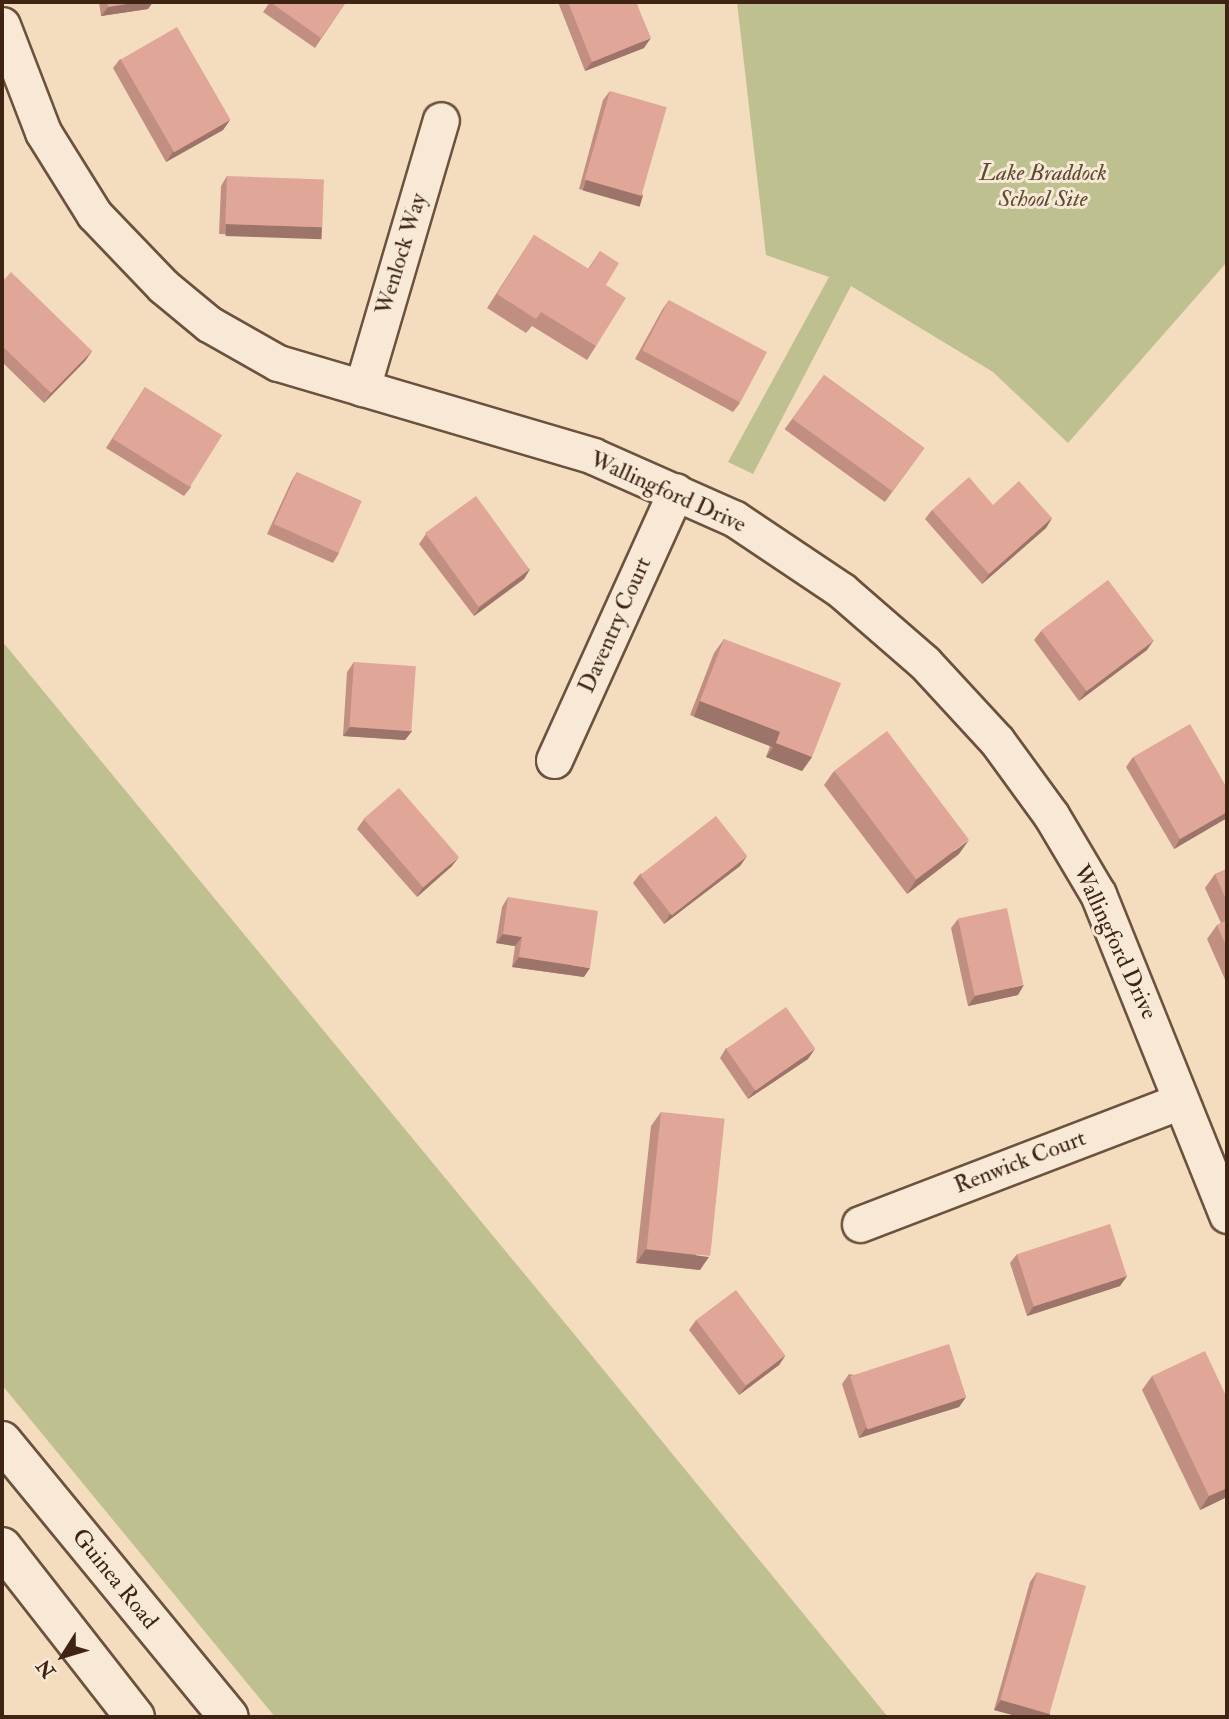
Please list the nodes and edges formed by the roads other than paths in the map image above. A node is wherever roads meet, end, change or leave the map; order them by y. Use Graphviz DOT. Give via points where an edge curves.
graph roads {
  1 [pos="2,26"];
  2 [pos="441,120"];
  3 [pos="362,388"];
  4 [pos="676,491"];
  5 [pos="554,760"];
  6 [pos="1180,1101"];
  7 [pos="1227,1215"];
  8 [pos="860,1224"];
  9 [pos="2,1441"];
  10 [pos="2,1547"];
  11 [pos="135,1717"];
  12 [pos="229,1717"];
  1 -- 3 [label="street, Wallingford Drive" via="43,132 94,214 124,249 163,286 242,346 278,363"];
  2 -- 3 [label="street, Wenlock Way"];
  3 -- 4 [label="street, Wallingford Drive" via="593,456"];
  4 -- 5 [label="street, Daventry Court"];
  4 -- 6 [label="street, Wallingford Drive" via="735,519 841,590 925,663 997,741 1052,815 1098,894 1149,1011"];
  6 -- 7 [label="street, Wallingford Drive"];
  6 -- 8 [label="street, Renwick Court"];
  9 -- 12 [label="main road, Guinea Road"];
  10 -- 11 [label="main road"];
}
